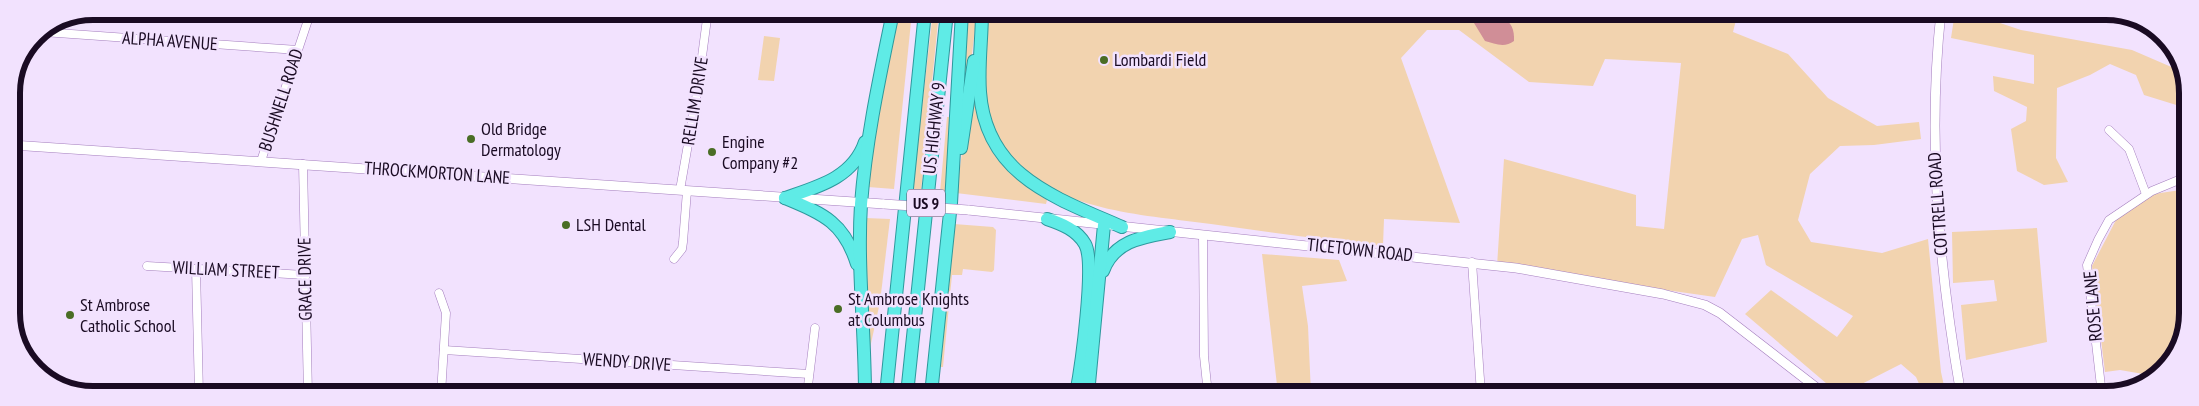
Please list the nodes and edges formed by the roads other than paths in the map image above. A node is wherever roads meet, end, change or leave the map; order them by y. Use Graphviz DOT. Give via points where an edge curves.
graph roads {
  1 [pos="307,20"];
  2 [pos="707,20"];
  3 [pos="891,20"];
  4 [pos="925,20"];
  5 [pos="946,20"];
  6 [pos="962,20"];
  7 [pos="981,20"];
  8 [pos="982,20"];
  9 [pos="1940,20"];
  10 [pos="52,33"];
  11 [pos="298,50"];
  12 [pos="870,125"];
  13 [pos="2109,130"];
  14 [pos="20,146"];
  15 [pos="261,161"];
  16 [pos="302,164"];
  17 [pos="2179,180"];
  18 [pos="683,191"];
  19 [pos="2146,194"];
  20 [pos="785,198"];
  21 [pos="861,203"];
  22 [pos="951,203"];
  23 [pos="1047,219"];
  24 [pos="1104,225"];
  25 [pos="1122,227"];
  26 [pos="1170,232"];
  27 [pos="1203,235"];
  28 [pos="674,259"];
  29 [pos="1472,262"];
  30 [pos="147,266"];
  31 [pos="196,269"];
  32 [pos="860,274"];
  33 [pos="305,275"];
  34 [pos="1100,278"];
  35 [pos="439,293"];
  36 [pos="815,328"];
  37 [pos="444,350"];
  38 [pos="809,374"];
  39 [pos="198,386"];
  40 [pos="308,386"];
  41 [pos="442,386"];
  42 [pos="808,386"];
  43 [pos="865,386"];
  44 [pos="887,386"];
  45 [pos="908,386"];
  46 [pos="932,386"];
  47 [pos="1077,386"];
  48 [pos="1089,386"];
  49 [pos="1207,386"];
  50 [pos="1480,386"];
  51 [pos="1816,386"];
  52 [pos="1960,386"];
  53 [pos="2101,386"];
  1 -- 11 [label="street, BUSHNELL ROAD"];
  2 -- 18 [label="street, RELLIM DRIVE"];
  3 -- 12 [label="highway"];
  4 -- 44 [label="highway, US HIGHWAY 9 / US 9"];
  5 -- 45 [label="highway, US HIGHWAY 9 / US 9"];
  6 -- 22 [label="highway"];
  7 -- 22 [label="highway"];
  8 -- 25 [label="highway" via="981,99 990,132 1002,154 1019,174 1040,190"];
  9 -- 52 [label="street, COTTRELL ROAD" via="1935,80 1936,187 1950,330"];
  10 -- 11 [label="street, ALPHA AVENUE"];
  11 -- 15 [label="street, BUSHNELL ROAD"];
  12 -- 20 [label="highway" via="861,152 844,172 829,182"];
  12 -- 21 [label="highway"];
  13 -- 19 [label="street" via="2128,149"];
  14 -- 15 [label="street, THROCKMORTON LANE"];
  15 -- 16 [label="street, THROCKMORTON LANE"];
  16 -- 18 [label="street, THROCKMORTON LANE"];
  16 -- 33 [label="street, GRACE DRIVE"];
  17 -- 19 [label="street, ROSE LANE"];
  18 -- 20 [label="street, THROCKMORTON LANE"];
  18 -- 28 [label="street, RELLIM DRIVE" via="682,249"];
  19 -- 53 [label="street, ROSE LANE" via="2110,220 2087,265"];
  20 -- 21 [label="street, THROCKMORTON LANE"];
  20 -- 32 [label="highway" via="816,211 836,225 851,245"];
  21 -- 23 [label="street, TICETOWN ROAD, bridge"];
  21 -- 32 [label="highway"];
  22 -- 46 [label="highway"];
  23 -- 24 [label="street, TICETOWN ROAD"];
  23 -- 47 [label="highway" via="1074,231 1085,244 1088,254 1089,278"];
  24 -- 25 [label="street, TICETOWN ROAD"];
  24 -- 34 [label="highway"];
  25 -- 26 [label="street, TICETOWN ROAD"];
  26 -- 27 [label="street, TICETOWN ROAD"];
  26 -- 34 [label="highway" via="1123,245 1108,260"];
  27 -- 29 [label="street, TICETOWN ROAD"];
  27 -- 49 [label="street"];
  29 -- 50 [label="street"];
  29 -- 51 [label="street, TICETOWN ROAD" via="1643,290 1705,305 1735,323"];
  30 -- 31 [label="street, WILLIAM STREET"];
  31 -- 33 [label="street, WILLIAM STREET"];
  31 -- 39 [label="street"];
  32 -- 43 [label="highway"];
  33 -- 40 [label="street, GRACE DRIVE"];
  34 -- 48 [label="highway"];
  35 -- 37 [label="street" via="446,313"];
  36 -- 38 [label="street"];
  37 -- 38 [label="street, WENDY DRIVE"];
  37 -- 41 [label="street"];
  38 -- 42 [label="street"];
}
